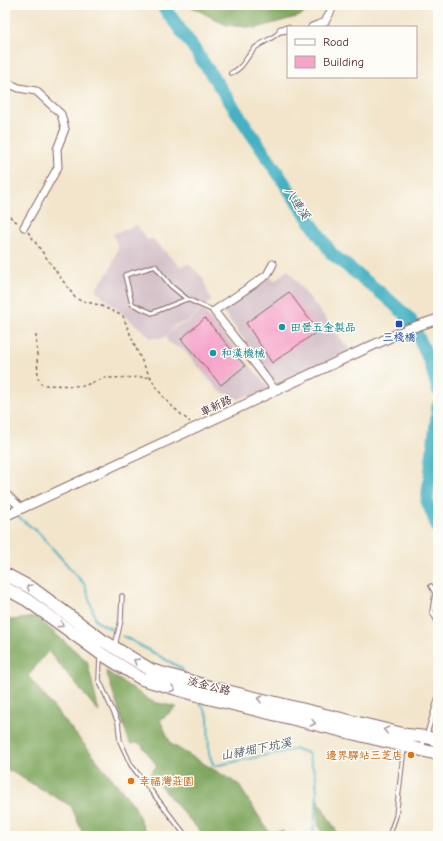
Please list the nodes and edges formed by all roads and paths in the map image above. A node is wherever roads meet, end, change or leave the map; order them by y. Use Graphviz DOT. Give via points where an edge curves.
graph roads {
  1 [pos="334,5"];
  2 [pos="315,26"];
  3 [pos="284,30"];
  4 [pos="231,73"];
  5 [pos="5,82"];
  6 [pos="5,213"];
  7 [pos="24,227"];
  8 [pos="273,264"];
  9 [pos="187,300"];
  10 [pos="214,312"];
  11 [pos="438,319"];
  12 [pos="36,335"];
  13 [pos="152,377"];
  14 [pos="276,390"];
  15 [pos="196,428"];
  16 [pos="5,493"];
  17 [pos="21,508"];
  18 [pos="8,514"];
  19 [pos="5,574"];
  20 [pos="431,586"];
  21 [pos="5,588"];
  22 [pos="122,596"];
  23 [pos="438,623"];
  24 [pos="115,647"];
  25 [pos="100,653"];
  26 [pos="438,697"];
  27 [pos="432,739"];
  28 [pos="406,740"];
  29 [pos="421,750"];
  30 [pos="438,754"];
  31 [pos="186,836"];
  32 [pos="389,836"];
  1 -- 2 [label="street" via="325,22"];
  3 -- 4 [label="lane" via="257,47 238,70"];
  5 -- 7 [label="street" via="36,91 61,114 65,129 57,149 58,167"];
  6 -- 7 [label="path"];
  7 -- 13 [label="path" via="76,299 99,305 123,316 134,344"];
  8 -- 10 [label="street" via="267,275"];
  9 -- 9 [label="lane" via="171,286 155,266 124,274 132,304 152,313"];
  9 -- 10 [label="lane"];
  10 -- 14 [label="street"];
  11 -- 14 [label="street, 車新路" via="408,329"];
  12 -- 13 [label="path" via="38,378 42,385 83,386 105,378"];
  13 -- 15 [label="path" via="166,399"];
  14 -- 15 [label="street, 車新路"];
  15 -- 17 [label="street, 車新路"];
  16 -- 17 [label="street"];
  17 -- 18 [label="street, 車新路"];
  24 -- 19 [label="main road, 淡金公路, one-way" via="33,589"];
  20 -- 23 [label="lane" via="435,593 432,612"];
  21 -- 25 [label="main road, 淡金公路, one-way" via="27,600"];
  22 -- 24 [label="lane" via="121,620"];
  28 -- 24 [label="main road, 淡金公路, one-way" via="179,679 151,670"];
  25 -- 28 [label="main road, 淡金公路, one-way" via="142,679 166,687"];
  25 -- 31 [label="lane" via="100,680 118,722 120,741 131,765"];
  26 -- 27 [label="lane"];
  27 -- 28 [label="main road, 淡金公路"];
  27 -- 29 [label="lane"];
  28 -- 29 [label="main road, 淡金公路"];
  28 -- 32 [label="lane" via="396,816"];
  29 -- 30 [label="main road, 淡金公路"];
}
